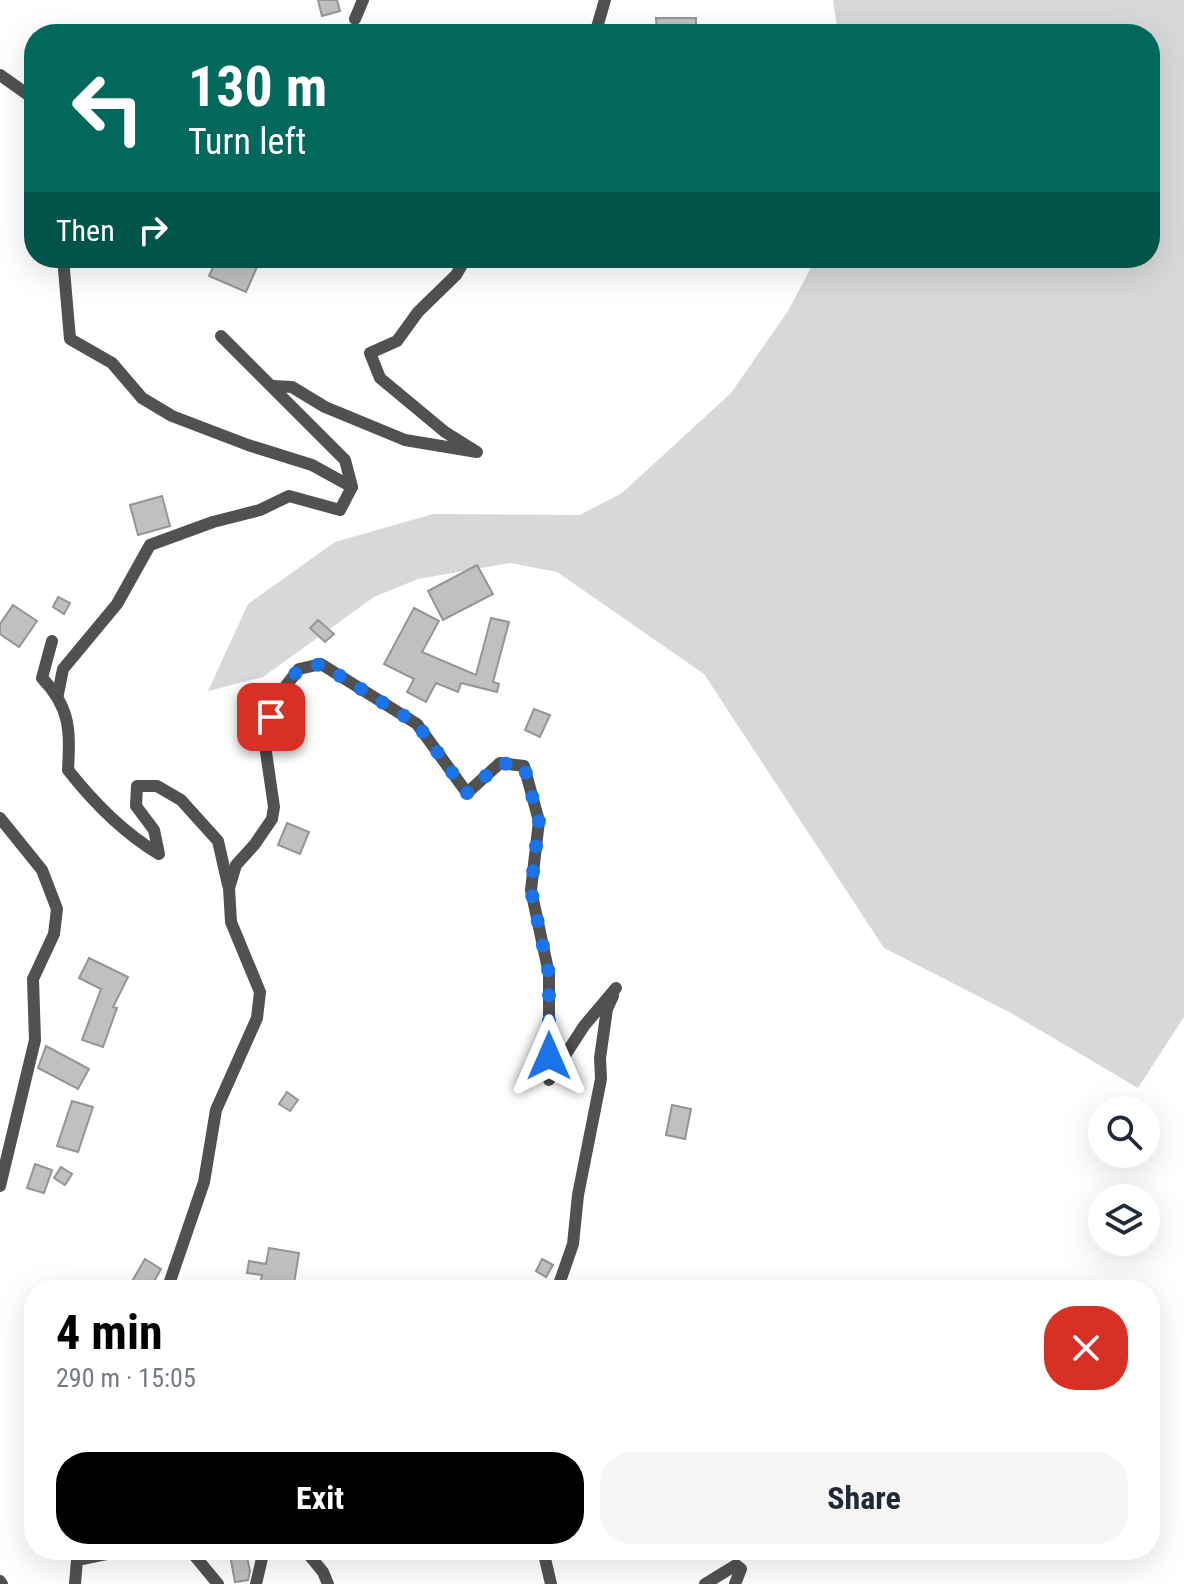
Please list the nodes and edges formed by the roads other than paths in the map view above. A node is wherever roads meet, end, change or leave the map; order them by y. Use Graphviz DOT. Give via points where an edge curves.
graph roads {
  1 [pos="363,0"];
  2 [pos="605,0"];
  3 [pos="355,19"];
  4 [pos="598,24"];
  5 [pos="0,75"];
  6 [pos="24,92"];
  7 [pos="64,268"];
  8 [pos="460,268"];
  9 [pos="221,336"];
  10 [pos="273,386"];
  11 [pos="352,487"];
  12 [pos="52,641"];
  13 [pos="58,694"];
  14 [pos="0,818"];
  15 [pos="229,888"];
  16 [pos="0,1186"];
  17 [pos="170,1280"];
  18 [pos="560,1280"];
  19 [pos="77,1560"];
  20 [pos="198,1560"];
  21 [pos="262,1560"];
  22 [pos="313,1560"];
  23 [pos="545,1560"];
  24 [pos="75,1584"];
  25 [pos="218,1584"];
  26 [pos="256,1584"];
  27 [pos="328,1584"];
  28 [pos="551,1584"];
  29 [pos="705,1584"];
  30 [pos="735,1584"];
  1 -- 3 [label="street"];
  2 -- 4 [label="street"];
  5 -- 6 [label="street"];
  7 -- 11 [label="street" via="70,339 112,363 142,398 172,416 312,465"];
  8 -- 10 [label="street" via="397,341 370,353 380,378 477,452 405,440 325,407 292,387"];
  9 -- 10 [label="street"];
  10 -- 11 [label="street" via="345,460"];
  11 -- 13 [label="street" via="340,510 289,496 150,545 117,604 63,669"];
  12 -- 13 [label="street" via="42,678"];
  13 -- 15 [label="street" via="70,728 68,770 94,803 159,854 154,830 136,806 137,786 157,786 181,800 218,841"];
  14 -- 16 [label="street" via="42,870 57,909 54,934 33,979 35,1040"];
  15 -- 17 [label="street" via="231,922 260,992 257,1018 216,1110 204,1182"];
  15 -- 18 [label="street" via="236,865 272,819 266,752 271,717 299,669 321,664 417,724 467,793 500,763 524,766 539,821 531,890 549,974 549,1080 616,988 607,1009 601,1079 573,1244"];
  19 -- 24 [label="street"];
  20 -- 25 [label="street"];
  21 -- 26 [label="street"];
  22 -- 27 [label="street"];
  23 -- 28 [label="street"];
  29 -- 30 [label="street" via="736,1565 741,1569"];
}
